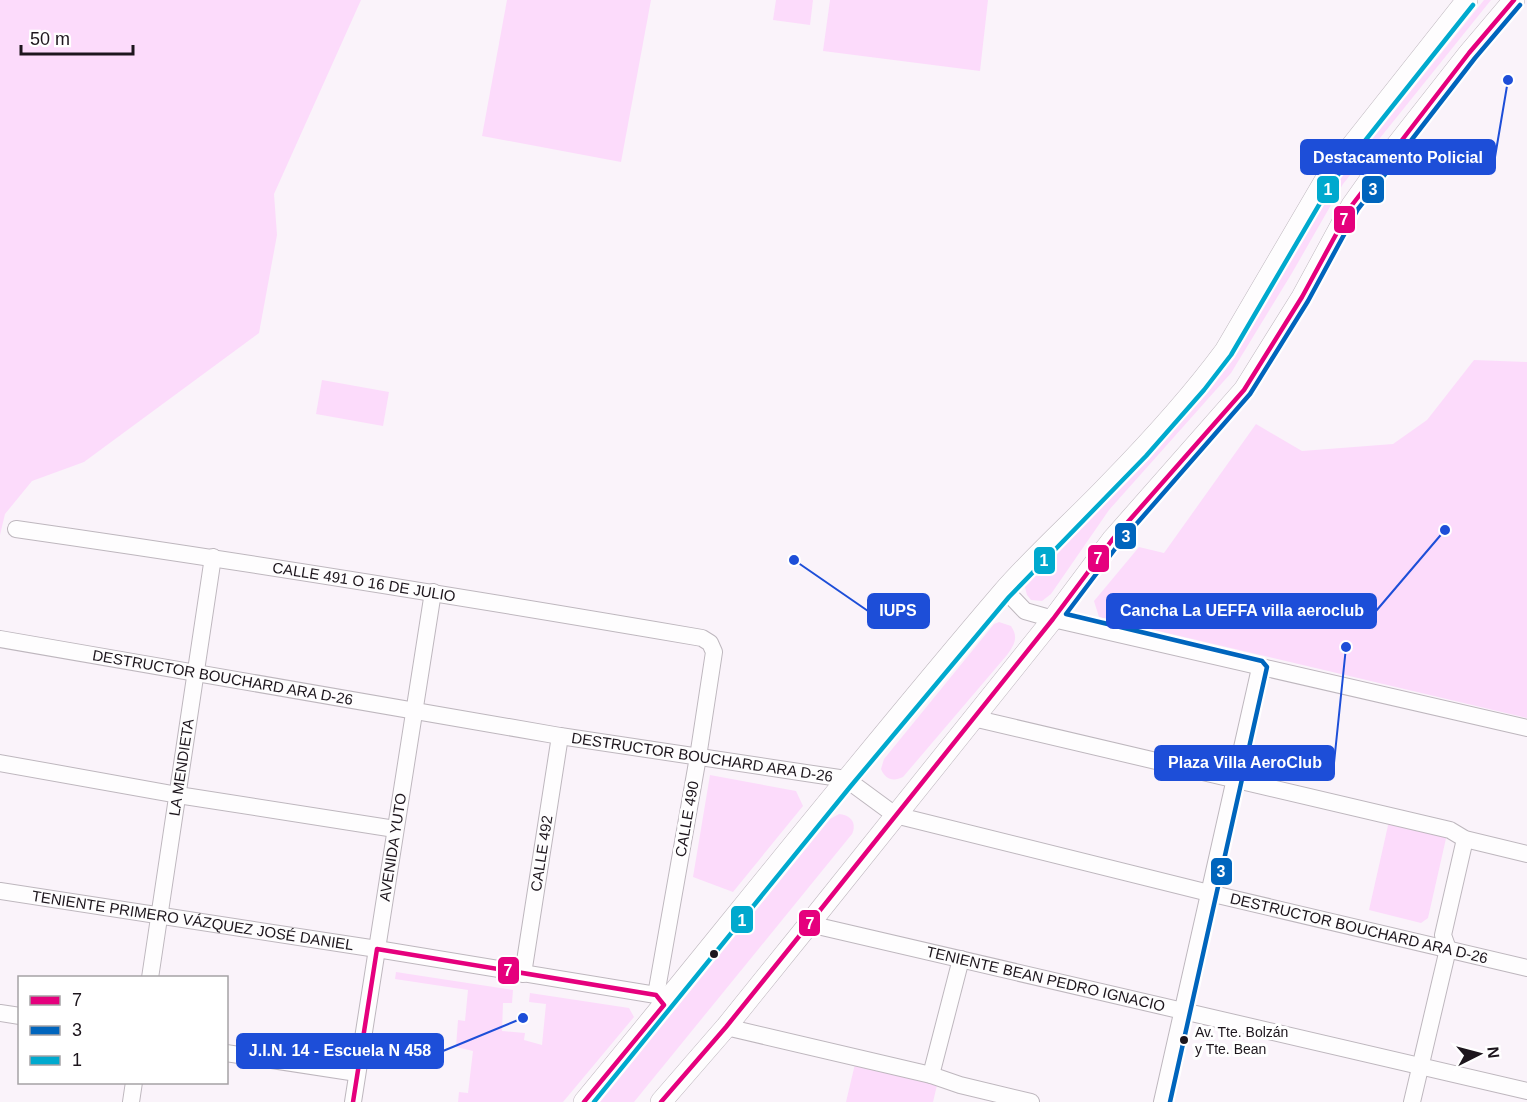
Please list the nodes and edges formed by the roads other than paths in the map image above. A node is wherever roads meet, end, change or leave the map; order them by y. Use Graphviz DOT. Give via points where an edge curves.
graph roads {
  1 [pos="1467,0"];
  2 [pos="1514,0"];
  3 [pos="16,529"];
  4 [pos="213,557"];
  5 [pos="1005,590"];
  6 [pos="434,592"];
  7 [pos="1053,619"];
  8 [pos="0,639"];
  9 [pos="710,643"];
  10 [pos="1260,668"];
  11 [pos="196,672"];
  12 [pos="414,711"];
  13 [pos="974,718"];
  14 [pos="1527,728"];
  15 [pos="560,736"];
  16 [pos="698,757"];
  17 [pos="0,763"];
  18 [pos="846,779"];
  19 [pos="1235,780"];
  20 [pos="178,795"];
  21 [pos="895,815"];
  22 [pos="395,829"];
  23 [pos="1466,839"];
  24 [pos="1527,854"];
  25 [pos="0,891"];
  26 [pos="1209,893"];
  27 [pos="159,916"];
  28 [pos="809,924"];
  29 [pos="376,949"];
  30 [pos="1448,949"];
  31 [pos="961,959"];
  32 [pos="1527,968"];
  33 [pos="523,974"];
  34 [pos="150,976"];
  35 [pos="660,1000"];
  36 [pos="1183,1012"];
  37 [pos="0,1013"];
  38 [pos="18,1016"];
  39 [pos="726,1027"];
  40 [pos="228,1053"];
  41 [pos="1421,1065"];
  42 [pos="357,1073"];
  43 [pos="931,1075"];
  44 [pos="134,1084"];
  45 [pos="960,1085"];
  46 [pos="1527,1091"];
  47 [pos="131,1102"];
  48 [pos="353,1102"];
  49 [pos="584,1102"];
  50 [pos="661,1102"];
  51 [pos="956,1102"];
  52 [pos="1031,1102"];
  53 [pos="1162,1102"];
  54 [pos="1412,1102"];
  1 -- 5 [label="main road" via="1327,177 1231,341 1206,376 1112,482"];
  2 -- 7 [label="main road" via="1352,205 1302,297 1244,390 1112,540"];
  3 -- 4 [label="street, CALLE 491 O 16 DE JULIO"];
  4 -- 6 [label="street, CALLE 491 O 16 DE JULIO"];
  4 -- 11 [label="street, LA MENDIETA"];
  5 -- 7 [label="street" via="1025,611"];
  5 -- 18 [label="main road"];
  6 -- 9 [label="street, CALLE 491 O 16 DE JULIO" via="702,638"];
  6 -- 12 [label="street, AVENIDA YUTO"];
  7 -- 10 [label="street"];
  7 -- 13 [label="main road"];
  8 -- 11 [label="street, DESTRUCTOR BOUCHARD ARA D-26"];
  9 -- 16 [label="street, CALLE 490" via="714,652"];
  10 -- 14 [label="street"];
  10 -- 19 [label="street"];
  11 -- 12 [label="street, DESTRUCTOR BOUCHARD ARA D-26"];
  11 -- 20 [label="street, LA MENDIETA"];
  12 -- 15 [label="street, DESTRUCTOR BOUCHARD ARA D-26"];
  12 -- 22 [label="street, AVENIDA YUTO"];
  13 -- 19 [label="street"];
  13 -- 21 [label="main road"];
  15 -- 16 [label="street, DESTRUCTOR BOUCHARD ARA D-26"];
  15 -- 33 [label="street, CALLE 492"];
  16 -- 18 [label="street, DESTRUCTOR BOUCHARD ARA D-26"];
  16 -- 35 [label="street, CALLE 490"];
  17 -- 20 [label="street"];
  18 -- 21 [label="street, DESTRUCTOR BOUCHARD ARA D-26"];
  18 -- 35 [label="main road"];
  19 -- 23 [label="street" via="1450,830"];
  19 -- 26 [label="street"];
  20 -- 22 [label="street"];
  20 -- 27 [label="street, LA MENDIETA"];
  21 -- 26 [label="street, DESTRUCTOR BOUCHARD ARA D-26"];
  21 -- 28 [label="main road"];
  22 -- 29 [label="street, AVENIDA YUTO"];
  23 -- 24 [label="street"];
  23 -- 30 [label="street" via="1443,935"];
  25 -- 27 [label="street, TENIENTE PRIMERO VÁZQUEZ JOSÉ DANIEL"];
  26 -- 30 [label="street, DESTRUCTOR BOUCHARD ARA D-26"];
  26 -- 36 [label="street"];
  27 -- 29 [label="street, TENIENTE PRIMERO VÁZQUEZ JOSÉ DANIEL"];
  27 -- 34 [label="street, LA MENDIETA"];
  28 -- 31 [label="street, TENIENTE BEAN PEDRO IGNACIO"];
  28 -- 39 [label="main road"];
  29 -- 33 [label="street, TENIENTE PRIMERO VÁZQUEZ JOSÉ DANIEL"];
  29 -- 42 [label="street, AVENIDA YUTO"];
  30 -- 32 [label="street, DESTRUCTOR BOUCHARD ARA D-26"];
  30 -- 41 [label="street"];
  31 -- 36 [label="street, TENIENTE BEAN PEDRO IGNACIO"];
  31 -- 43 [label="street"];
  33 -- 35 [label="street, TENIENTE PRIMERO VÁZQUEZ JOSÉ DANIEL"];
  35 -- 49 [label="main road"];
  36 -- 41 [label="street, TENIENTE BEAN PEDRO IGNACIO"];
  36 -- 53 [label="street"];
  37 -- 38 [label="street"];
  39 -- 43 [label="street"];
  39 -- 50 [label="main road"];
  40 -- 42 [label="street"];
  41 -- 46 [label="street, TENIENTE BEAN PEDRO IGNACIO"];
  41 -- 54 [label="street"];
  42 -- 48 [label="street, AVENIDA YUTO"];
  43 -- 45 [label="street"];
  44 -- 47 [label="street"];
  45 -- 51 [label="street"];
  45 -- 52 [label="street"];
}
